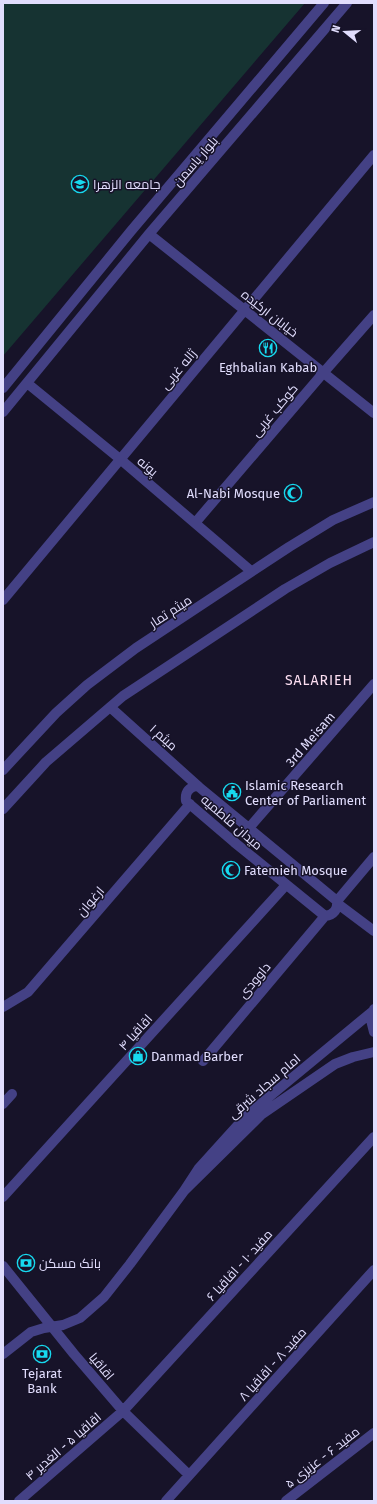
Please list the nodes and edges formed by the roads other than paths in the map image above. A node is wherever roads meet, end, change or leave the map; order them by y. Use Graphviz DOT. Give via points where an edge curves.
graph roads {
  1 [pos="324,3"];
  2 [pos="347,3"];
  3 [pos="374,155"];
  4 [pos="150,234"];
  5 [pos="245,310"];
  6 [pos="374,315"];
  7 [pos="324,372"];
  8 [pos="27,382"];
  9 [pos="3,388"];
  10 [pos="3,412"];
  11 [pos="374,413"];
  12 [pos="120,459"];
  13 [pos="374,502"];
  14 [pos="196,523"];
  15 [pos="374,542"];
  16 [pos="251,571"];
  17 [pos="3,600"];
  18 [pos="374,684"];
  19 [pos="110,707"];
  20 [pos="3,770"];
  21 [pos="199,786"];
  22 [pos="190,804"];
  23 [pos="3,809"];
  24 [pos="249,828"];
  25 [pos="374,857"];
  26 [pos="286,885"];
  27 [pos="337,902"];
  28 [pos="325,916"];
  29 [pos="374,931"];
  30 [pos="3,1006"];
  31 [pos="373,1010"];
  32 [pos="374,1032"];
  33 [pos="374,1052"];
  34 [pos="203,1061"];
  35 [pos="12,1094"];
  36 [pos="3,1104"];
  37 [pos="374,1137"];
  38 [pos="184,1191"];
  39 [pos="3,1197"];
  40 [pos="3,1266"];
  41 [pos="374,1270"];
  42 [pos="52,1327"];
  43 [pos="3,1354"];
  44 [pos="123,1411"];
  45 [pos="374,1433"];
  46 [pos="189,1475"];
  47 [pos="19,1501"];
  48 [pos="166,1501"];
  49 [pos="286,1501"];
  1 -- 9 [label="street, بلوار یاسمن" via="136,225"];
  2 -- 4 [label="street, بلوار یاسمن"];
  3 -- 5 [label="street, ژاله غربی"];
  4 -- 5 [label="street, خیابان ارکیده"];
  4 -- 8 [label="street, بلوار یاسمن"];
  5 -- 7 [label="street, خیابان ارکیده"];
  5 -- 12 [label="street, ژاله غربی"];
  6 -- 7 [label="street, کوکب غربی"];
  7 -- 11 [label="street, خیابان ارکیده"];
  7 -- 14 [label="street, کوکب غربی"];
  8 -- 10 [label="street, بلوار یاسمن"];
  8 -- 12 [label="street, پونه"];
  12 -- 14 [label="street, پونه"];
  12 -- 17 [label="street, ژاله غربی"];
  13 -- 16 [label="street, میثم تمار" via="333,520"];
  14 -- 16 [label="street, پونه"];
  15 -- 19 [label="street" via="285,589"];
  16 -- 20 [label="street, میثم تمار" via="136,648 87,685 56,713"];
  18 -- 24 [label="street, 3rd Meisam"];
  19 -- 21 [label="street, میثم ۱"];
  19 -- 23 [label="street" via="46,762"];
  21 -- 22 [label="street, میدان فاطمیه" via="192,787 187,792 186,801"];
  21 -- 24 [label="street, میدان فاطمیه"];
  22 -- 26 [label="street, میدان فاطمیه"];
  22 -- 30 [label="street, ارغوان" via="28,992"];
  24 -- 27 [label="street, میدان فاطمیه"];
  25 -- 27 [label="street"];
  26 -- 28 [label="street, میدان فاطمیه"];
  26 -- 39 [label="street, اقاقیا ۴"];
  27 -- 28 [label="street" via="335,912"];
  27 -- 29 [label="street, میدان فاطمیه"];
  28 -- 34 [label="street, داوودی"];
  31 -- 32 [label="street" via="371,1020"];
  31 -- 38 [label="street, امام سجاد شرقی" via="246,1116 199,1168"];
  33 -- 38 [label="street, امام سجاد شرقی" via="335,1064 262,1114"];
  35 -- 36 [label="street"];
  37 -- 44 [label="street, مفید ۱۰ - اقاقیا ۶"];
  38 -- 42 [label="street, امام سجاد شرقی" via="104,1297 80,1318 63,1326"];
  40 -- 42 [label="street, اقاقیا"];
  41 -- 46 [label="street, مفید ۸ - اقاقیا ۸"];
  42 -- 43 [label="street, امام سجاد شرقی" via="31,1332"];
  42 -- 44 [label="street, اقاقیا"];
  44 -- 46 [label="street, اقاقیا"];
  44 -- 47 [label="street, اقاقیا ۵ - الغدیر ۴"];
  45 -- 49 [label="street, مفید ۶ - عزیزی ۵"];
  46 -- 48 [label="street, مفید ۸ - اقاقیا ۸"];
}
